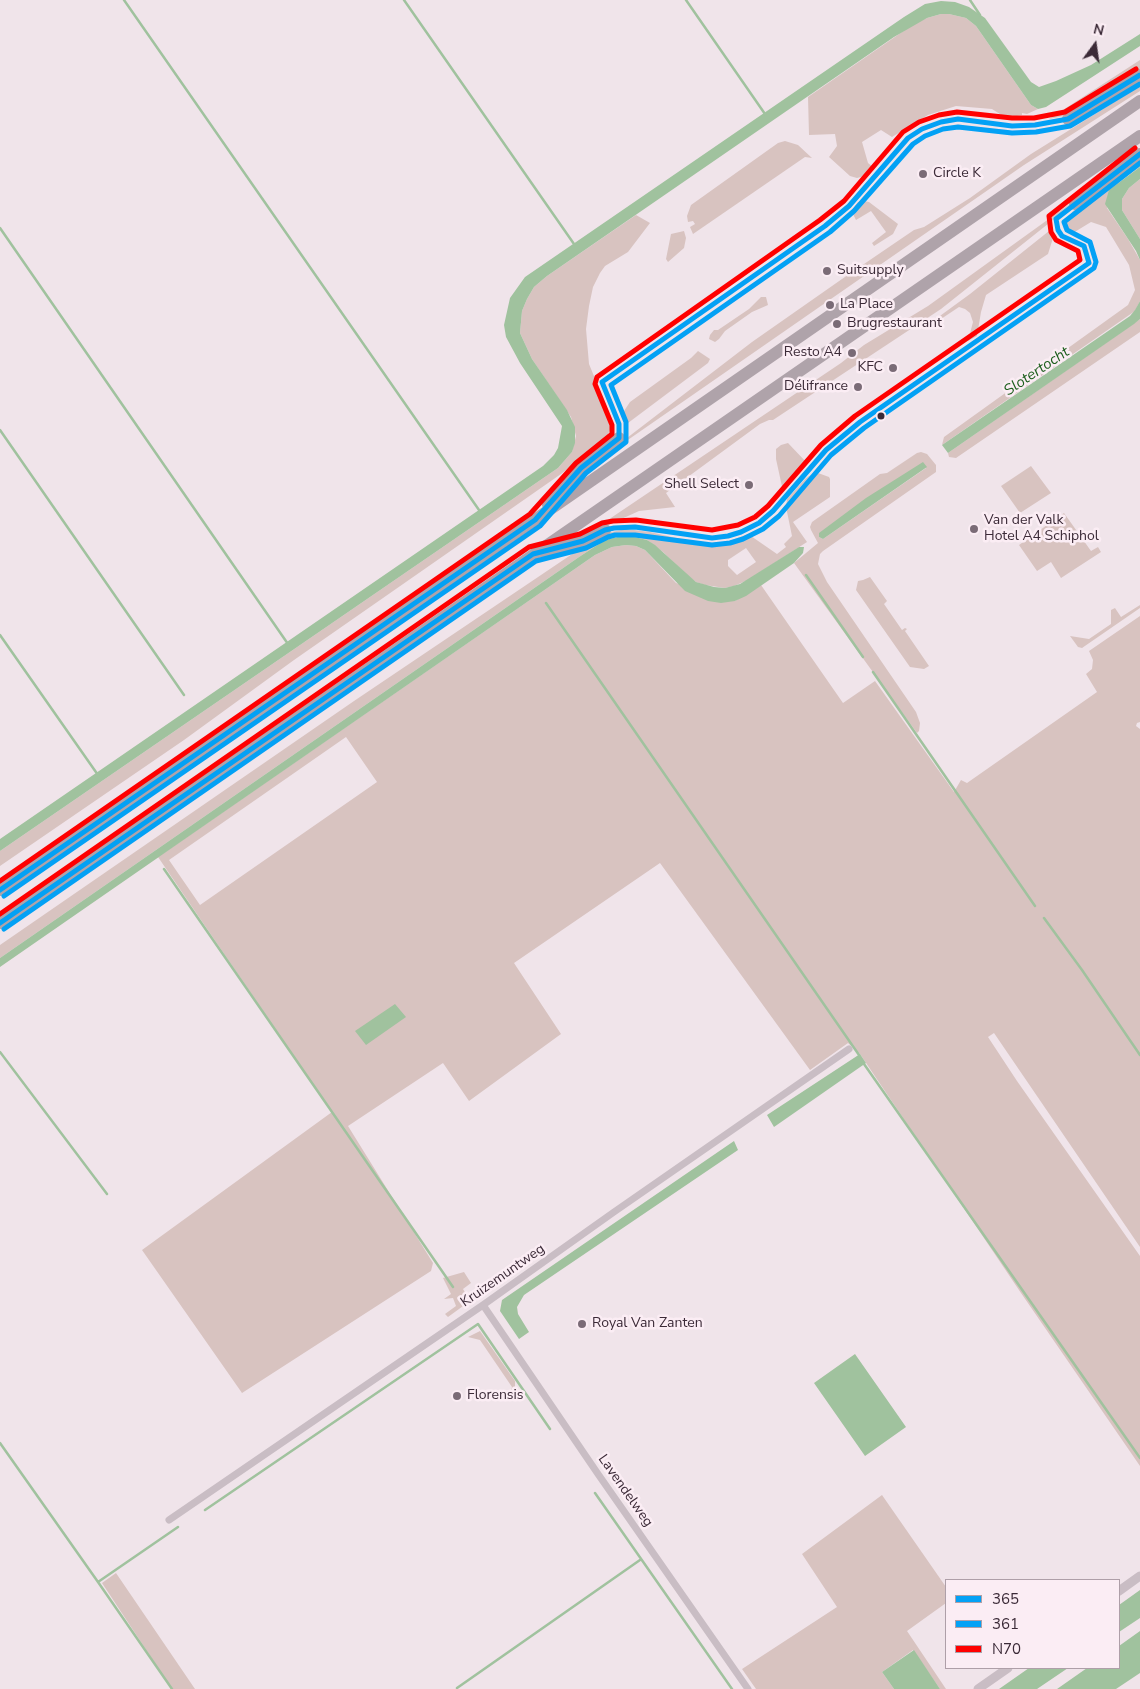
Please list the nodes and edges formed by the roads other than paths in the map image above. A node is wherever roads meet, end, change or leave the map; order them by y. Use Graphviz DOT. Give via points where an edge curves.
graph roads {
  1 [pos="1140,75"];
  2 [pos="1140,101"];
  3 [pos="1068,119"];
  4 [pos="1140,136"];
  5 [pos="1140,154"];
  6 [pos="1075,204"];
  7 [pos="619,438"];
  8 [pos="534,520"];
  9 [pos="605,530"];
  10 [pos="533,554"];
  11 [pos="0,890"];
  12 [pos="0,923"];
  13 [pos="849,1049"];
  14 [pos="483,1305"];
  15 [pos="169,1520"];
  16 [pos="1140,1576"];
  17 [pos="1120,1590"];
  18 [pos="1007,1669"];
  19 [pos="748,1689"];
  20 [pos="978,1689"];
  1 -- 3 [label="highway"];
  2 -- 8 [label="highway"];
  4 -- 10 [label="highway"];
  5 -- 6 [label="highway"];
  7 -- 8 [label="highway" via="581,468"];
  8 -- 11 [label="highway"];
  9 -- 10 [label="highway" via="583,541"];
  10 -- 12 [label="highway"];
  13 -- 14 [label="street, Kruizemuntweg"];
  14 -- 15 [label="street, Kruizemuntweg"];
  14 -- 19 [label="street, Lavendelweg"];
  16 -- 17 [label="street"];
  18 -- 20 [label="street"];
}
